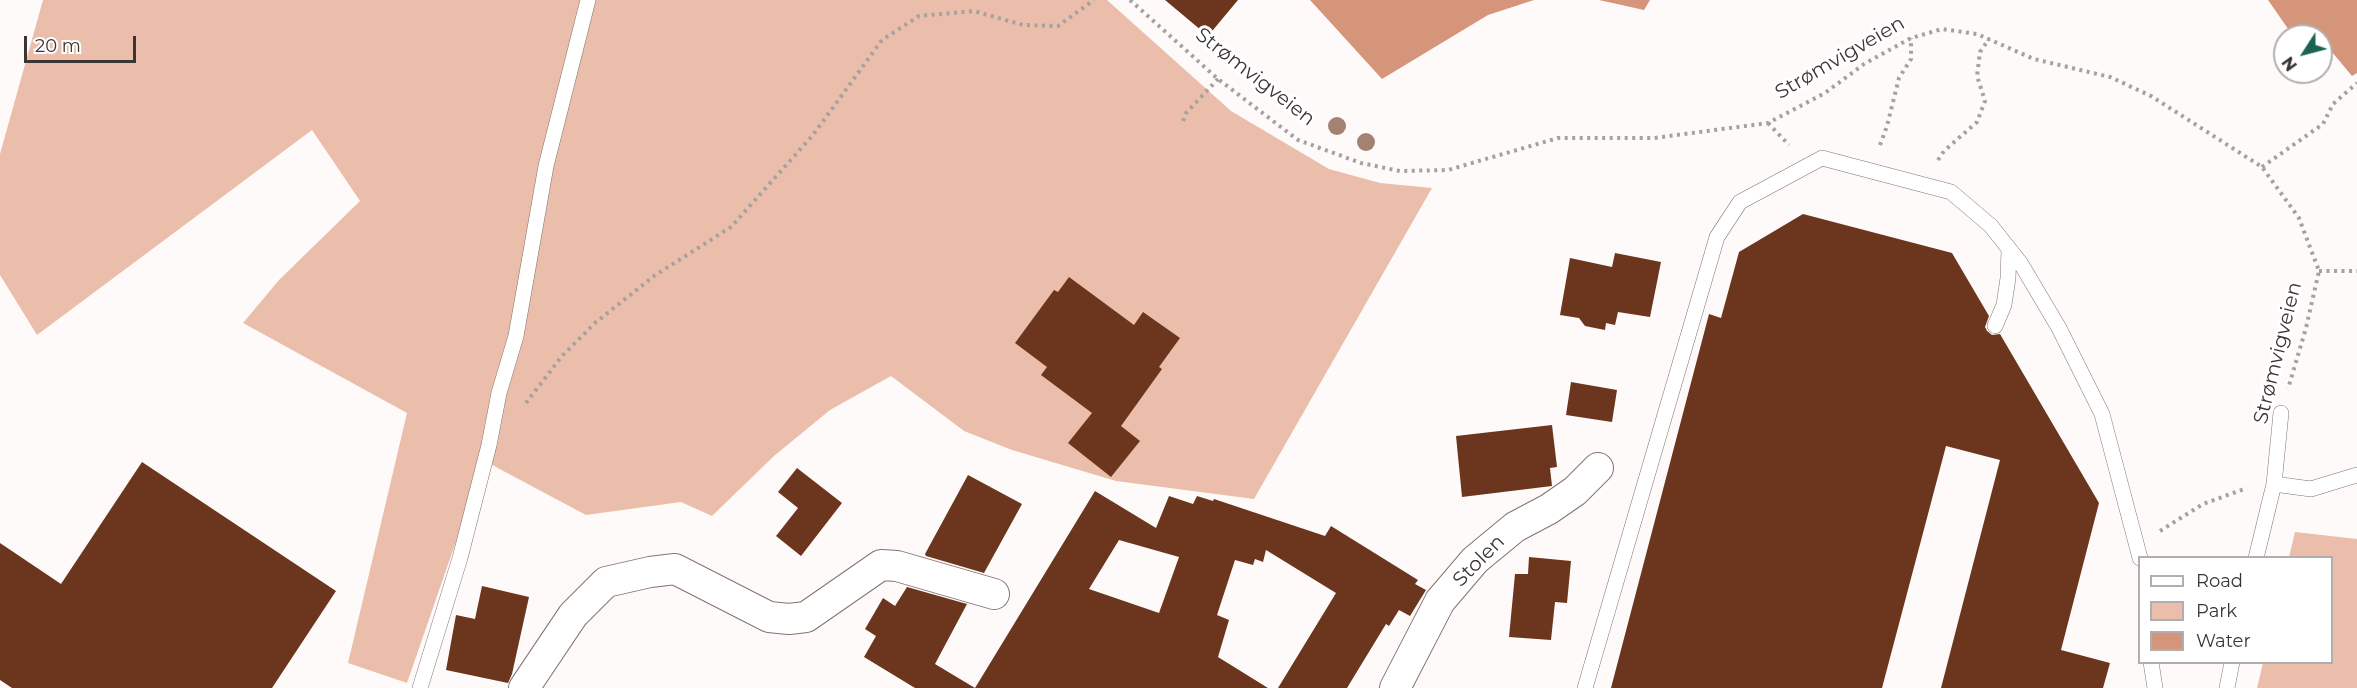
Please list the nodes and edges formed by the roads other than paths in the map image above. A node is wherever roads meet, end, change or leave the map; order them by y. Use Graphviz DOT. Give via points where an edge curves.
graph roads {
  1 [pos="588,0"];
  2 [pos="2008,249"];
  3 [pos="1995,326"];
  4 [pos="2281,412"];
  5 [pos="1598,468"];
  6 [pos="2357,475"];
  7 [pos="2274,484"];
  8 [pos="2139,554"];
  9 [pos="2256,556"];
  10 [pos="994,594"];
  11 [pos="2151,664"];
  12 [pos="2232,664"];
  13 [pos="420,688"];
  14 [pos="524,688"];
  15 [pos="1395,688"];
  16 [pos="1584,688"];
  17 [pos="2155,688"];
  18 [pos="2228,688"];
  1 -- 13 [label="lane" via="546,166 516,336 460,558"];
  2 -- 3 [label="lane" via="2004,305"];
  2 -- 8 [label="lane" via="2059,328 2102,414"];
  2 -- 16 [label="lane" via="1990,226 1952,192 1822,159 1740,202 1717,237"];
  4 -- 7 [label="lane, Strømvigveien"];
  5 -- 15 [label="street, Stolen" via="1575,491 1515,526 1475,560 1440,601"];
  6 -- 7 [label="lane" via="2311,489"];
  7 -- 9 [label="lane, Strømvigveien"];
  10 -- 14 [label="street" via="882,565 806,617 789,619 770,617 675,570 650,572 606,582 573,615"];
  11 -- 17 [label="lane"];
  12 -- 18 [label="lane"];
}
